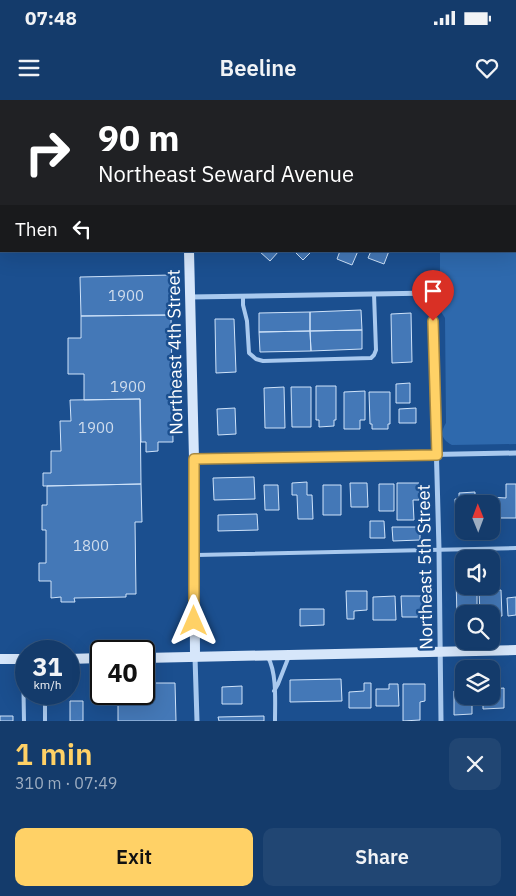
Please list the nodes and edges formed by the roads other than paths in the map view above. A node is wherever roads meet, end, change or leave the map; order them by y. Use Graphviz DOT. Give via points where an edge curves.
graph roads {
  1 [pos="189,252"];
  2 [pos="374,294"];
  3 [pos="243,296"];
  4 [pos="190,297"];
  5 [pos="516,453"];
  6 [pos="437,455"];
  7 [pos="194,459"];
  8 [pos="516,548"];
  9 [pos="439,549"];
  10 [pos="194,555"];
  11 [pos="516,650"];
  12 [pos="440,652"];
  13 [pos="289,655"];
  14 [pos="268,656"];
  15 [pos="195,657"];
  16 [pos="155,658"];
  17 [pos="0,659"];
  18 [pos="15,659"];
  19 [pos="274,691"];
  20 [pos="24,705"];
  21 [pos="45,705"];
  22 [pos="24,721"];
  23 [pos="45,721"];
  24 [pos="197,721"];
  25 [pos="275,721"];
  26 [pos="441,721"];
  1 -- 4 [label="street, Northeast 4th Street"];
  2 -- 3 [label="street"];
  2 -- 3 [label="lane" via="376,350 371,358 263,362 249,353"];
  2 -- 6 [label="street, Northeast 5th Street" via="432,293"];
  3 -- 4 [label="street"];
  4 -- 7 [label="street, Northeast 4th Street"];
  5 -- 6 [label="street"];
  6 -- 7 [label="street"];
  6 -- 9 [label="street, Northeast 5th Street"];
  7 -- 10 [label="street, Northeast 4th Street"];
  8 -- 9 [label="lane"];
  9 -- 10 [label="lane"];
  9 -- 12 [label="street, Northeast 5th Street"];
  10 -- 15 [label="street, Northeast 4th Street"];
  11 -- 12 [label="street"];
  12 -- 13 [label="street"];
  12 -- 26 [label="street, Northeast 5th Street"];
  13 -- 14 [label="street"];
  13 -- 19 [label="lane"];
  14 -- 15 [label="street"];
  14 -- 19 [label="lane" via="272,663"];
  15 -- 16 [label="street"];
  15 -- 24 [label="street, Northeast 4th Street"];
  17 -- 18 [label="street"];
  19 -- 25 [label="lane"];
  20 -- 22 [label="lane"];
  21 -- 23 [label="lane"];
}
